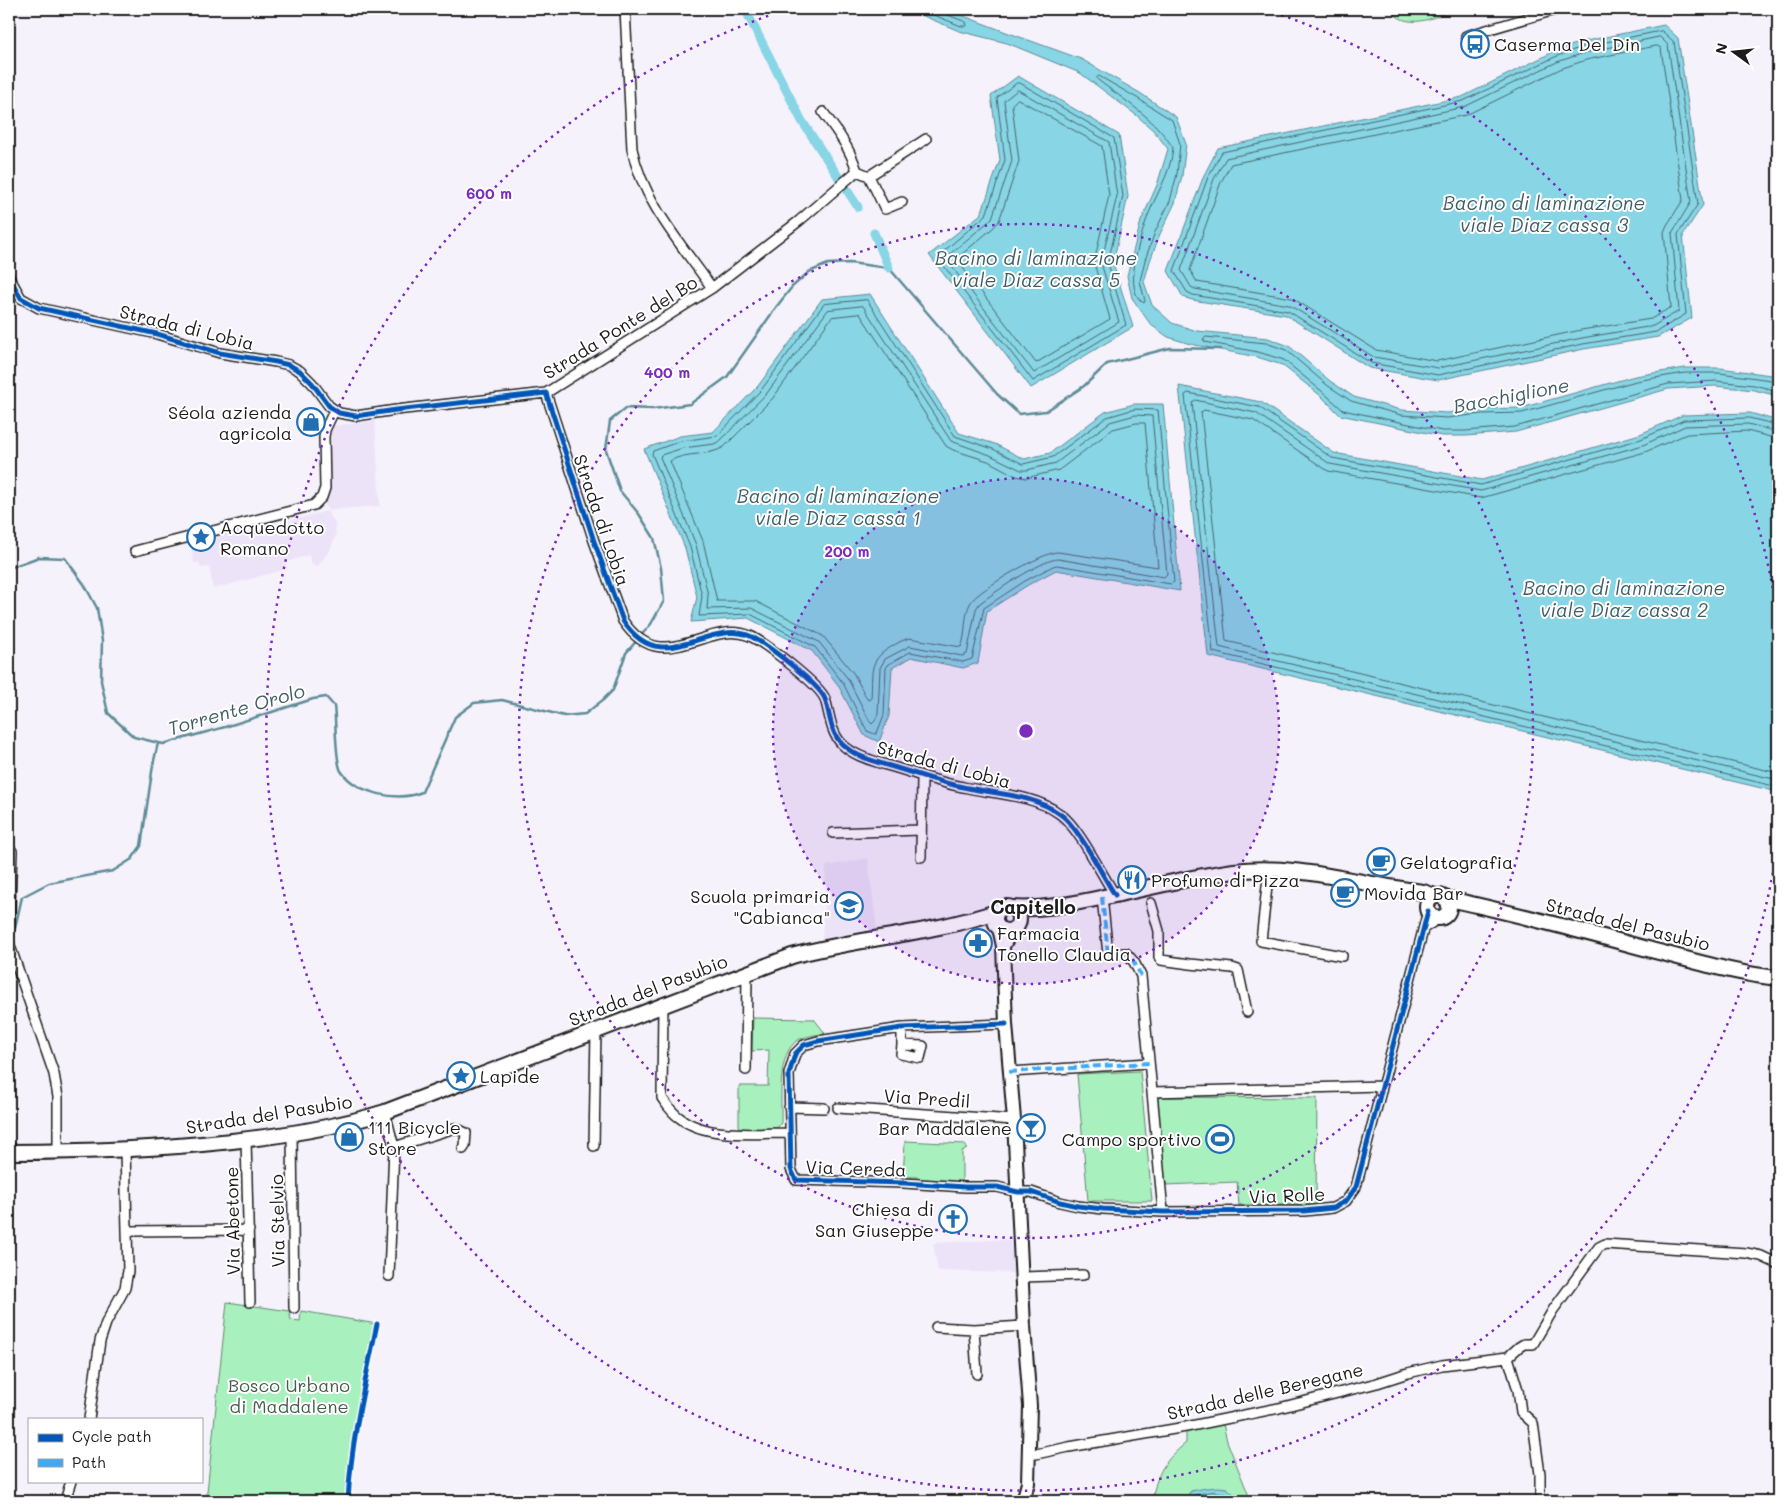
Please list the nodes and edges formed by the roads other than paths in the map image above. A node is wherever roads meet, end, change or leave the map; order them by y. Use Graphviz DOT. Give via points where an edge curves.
graph roads {
  1 [pos="624,9"];
  2 [pos="1558,9"];
  3 [pos="1466,36"];
  4 [pos="823,112"];
  5 [pos="926,138"];
  6 [pos="857,171"];
  7 [pos="869,176"];
  8 [pos="902,202"];
  9 [pos="9,277"];
  10 [pos="712,288"];
  11 [pos="546,393"];
  12 [pos="334,411"];
  13 [pos="135,551"];
  14 [pos="922,776"];
  15 [pos="920,830"];
  16 [pos="833,833"];
  17 [pos="12,852"];
  18 [pos="921,857"];
  19 [pos="1269,868"];
  20 [pos="1108,896"];
  21 [pos="1150,896"];
  22 [pos="1077,903"];
  23 [pos="1437,907"];
  24 [pos="1004,924"];
  25 [pos="1424,928"];
  26 [pos="9,930"];
  27 [pos="9,943"];
  28 [pos="1342,956"];
  29 [pos="747,972"];
  30 [pos="1778,978"];
  31 [pos="663,1004"];
  32 [pos="1247,1012"];
  33 [pos="1006,1024"];
  34 [pos="902,1028"];
  35 [pos="596,1030"];
  36 [pos="902,1045"];
  37 [pos="1149,1064"];
  38 [pos="746,1070"];
  39 [pos="1009,1072"];
  40 [pos="1382,1086"];
  41 [pos="1152,1092"];
  42 [pos="788,1107"];
  43 [pos="824,1108"];
  44 [pos="838,1108"];
  45 [pos="385,1112"];
  46 [pos="1014,1120"];
  47 [pos="292,1134"];
  48 [pos="789,1134"];
  49 [pos="246,1139"];
  50 [pos="594,1146"];
  51 [pos="394,1147"];
  52 [pos="463,1149"];
  53 [pos="125,1150"];
  54 [pos="9,1152"];
  55 [pos="58,1152"];
  56 [pos="1018,1192"];
  57 [pos="1163,1212"];
  58 [pos="249,1230"];
  59 [pos="128,1232"];
  60 [pos="1778,1264"];
  61 [pos="1083,1274"];
  62 [pos="389,1276"];
  63 [pos="1022,1277"];
  64 [pos="250,1302"];
  65 [pos="294,1308"];
  66 [pos="936,1326"];
  67 [pos="1024,1326"];
  68 [pos="974,1329"];
  69 [pos="1508,1357"];
  70 [pos="977,1374"];
  71 [pos="89,1418"];
  72 [pos="1029,1454"];
  73 [pos="71,1482"];
  74 [pos="65,1501"];
  75 [pos="1023,1501"];
  76 [pos="1540,1501"];
  1 -- 10 [label="street, Strada Ponte del Bo" via="636,169 644,188"];
  2 -- 3 [label="street"];
  4 -- 6 [label="street" via="844,141"];
  5 -- 7 [label="street"];
  6 -- 7 [label="street"];
  6 -- 10 [label="street, Strada Ponte del Bo" via="800,221"];
  7 -- 8 [label="street" via="885,209"];
  9 -- 12 [label="street, Strada di Lobia" via="21,298 40,308 157,334 220,353 289,365 300,371"];
  10 -- 11 [label="street, Strada Ponte del Bo"];
  11 -- 12 [label="street" via="356,416"];
  11 -- 14 [label="street, Strada di Lobia" via="623,621 638,638 645,644 680,646 732,633 749,636 784,659 824,697 833,730 842,744 859,756"];
  12 -- 13 [label="street" via="324,437 324,488 322,497 314,505"];
  14 -- 15 [label="street"];
  14 -- 20 [label="street, Strada di Lobia" via="1028,800 1061,814 1073,827"];
  15 -- 16 [label="street"];
  15 -- 18 [label="street"];
  17 -- 26 [label="street"];
  19 -- 21 [label="main road" via="1235,871"];
  19 -- 23 [label="main road" via="1411,891"];
  19 -- 28 [label="street" via="1261,942"];
  20 -- 21 [label="main road"];
  20 -- 22 [label="main road"];
  20 -- 37 [label="street" via="1108,954 1126,953 1141,976"];
  21 -- 32 [label="street" via="1159,931 1161,960 1238,970"];
  22 -- 24 [label="main road"];
  22 -- 24 [label="main road" via="1013,908 1019,915"];
  23 -- 25 [label="street, Via Rolle"];
  23 -- 25 [label="street"];
  23 -- 30 [label="main road, Strada del Pasubio" via="1469,903 1698,962"];
  24 -- 29 [label="main road, Strada del Pasubio" via="935,927 826,946"];
  24 -- 33 [label="street"];
  25 -- 40 [label="street, Via Rolle"];
  27 -- 55 [label="street" via="54,1074 58,1096"];
  29 -- 31 [label="main road, Strada del Pasubio"];
  29 -- 38 [label="street, Strada del Pasubio"];
  31 -- 35 [label="main road, Strada del Pasubio"];
  31 -- 48 [label="street" via="662,1098 671,1110 680,1119 726,1134"];
  33 -- 34 [label="street, Via Cereda"];
  33 -- 39 [label="street"];
  34 -- 36 [label="street"];
  34 -- 42 [label="street, Via Cereda" via="818,1040 804,1045 792,1062"];
  35 -- 45 [label="main road, Strada del Pasubio"];
  35 -- 50 [label="street"];
  37 -- 39 [label="street"];
  37 -- 41 [label="street"];
  39 -- 46 [label="street"];
  40 -- 41 [label="street"];
  40 -- 57 [label="street, Via Rolle" via="1356,1187 1341,1205 1304,1211"];
  41 -- 57 [label="street"];
  42 -- 43 [label="street"];
  42 -- 48 [label="street, Via Cereda"];
  44 -- 46 [label="street, Via Predil"];
  45 -- 47 [label="main road, Strada del Pasubio"];
  45 -- 51 [label="street"];
  46 -- 56 [label="street"];
  47 -- 49 [label="main road, Strada del Pasubio"];
  47 -- 65 [label="street, Via Stelvio"];
  48 -- 56 [label="street, Via Cereda" via="791,1169 796,1180 997,1187"];
  49 -- 53 [label="main road, Strada del Pasubio"];
  49 -- 58 [label="street, Via Abetone"];
  51 -- 52 [label="street" via="455,1128 466,1133"];
  51 -- 62 [label="street"];
  53 -- 55 [label="main road, Strada del Pasubio"];
  53 -- 59 [label="street"];
  54 -- 55 [label="main road, Strada del Pasubio"];
  56 -- 57 [label="street, Via Rolle" via="1031,1192 1060,1202 1103,1209"];
  56 -- 63 [label="street"];
  58 -- 59 [label="street"];
  58 -- 64 [label="street, Via Abetone"];
  59 -- 71 [label="street" via="125,1288 103,1332"];
  60 -- 69 [label="street, Strada delle Beregane" via="1746,1252 1605,1244 1553,1310 1533,1344 1524,1344"];
  61 -- 63 [label="street"];
  63 -- 67 [label="street"];
  66 -- 68 [label="street"];
  67 -- 68 [label="street"];
  67 -- 72 [label="street" via="1030,1406"];
  68 -- 70 [label="street"];
  69 -- 72 [label="street, Strada delle Beregane" via="1442,1365 1251,1414"];
  69 -- 76 [label="street" via="1521,1412 1533,1423"];
  72 -- 75 [label="street" via="1028,1483"];
  73 -- 74 [label="street"];
}
